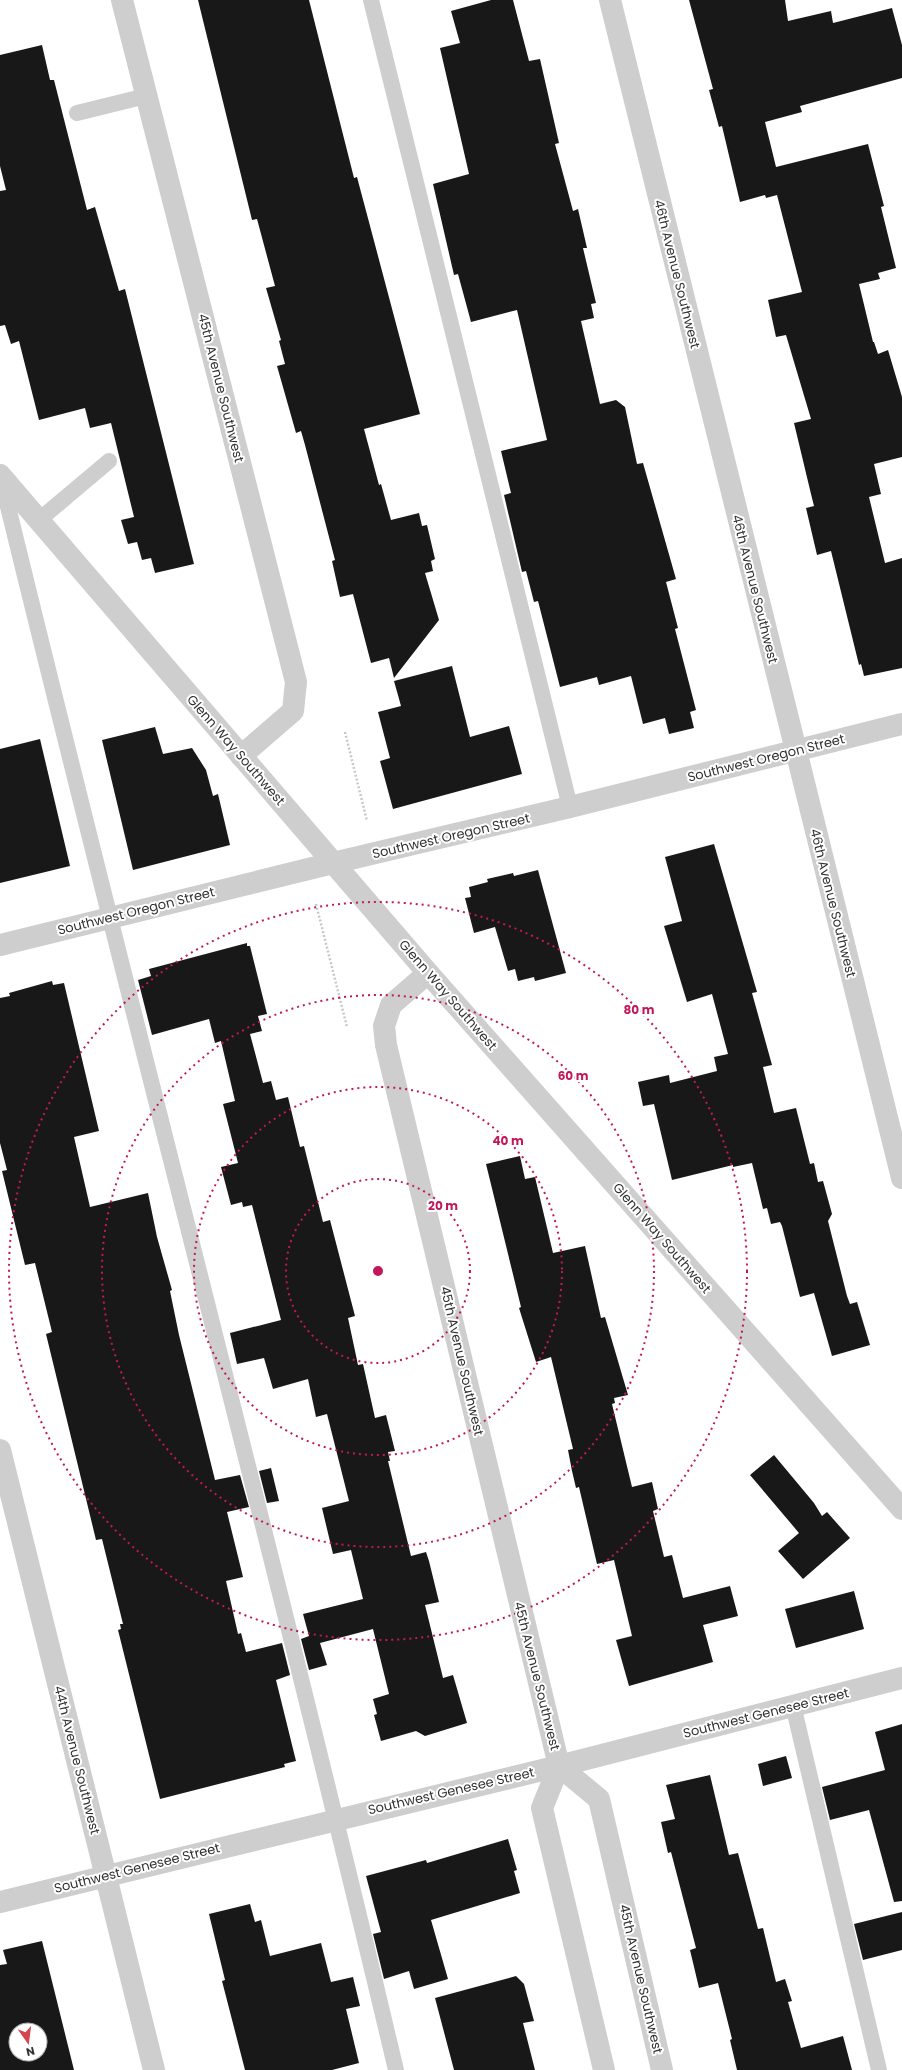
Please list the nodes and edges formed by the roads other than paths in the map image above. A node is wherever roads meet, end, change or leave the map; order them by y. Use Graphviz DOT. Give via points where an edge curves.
graph roads {
  1 [pos="122,0"];
  2 [pos="370,0"];
  3 [pos="610,0"];
  4 [pos="146,96"];
  5 [pos="78,113"];
  6 [pos="108,461"];
  7 [pos="0,475"];
  8 [pos="39,520"];
  9 [pos="902,724"];
  10 [pos="794,750"];
  11 [pos="241,756"];
  12 [pos="570,807"];
  13 [pos="333,863"];
  14 [pos="109,918"];
  15 [pos="0,945"];
  16 [pos="428,973"];
  17 [pos="902,1178"];
  18 [pos="0,1450"];
  19 [pos="902,1509"];
  20 [pos="902,1678"];
  21 [pos="793,1705"];
  22 [pos="559,1766"];
  23 [pos="336,1819"];
  24 [pos="107,1875"];
  25 [pos="0,1902"];
  26 [pos="154,2070"];
  27 [pos="396,2070"];
  28 [pos="604,2070"];
  29 [pos="662,2070"];
  30 [pos="879,2070"];
  1 -- 4 [label="street, 45th Avenue Southwest"];
  2 -- 12 [label="lane"];
  3 -- 10 [label="street, 46th Avenue Southwest"];
  4 -- 5 [label="lane"];
  4 -- 11 [label="street, 45th Avenue Southwest" via="296,682 293,711"];
  6 -- 8 [label="lane"];
  7 -- 8 [label="street, Glenn Way Southwest"];
  7 -- 14 [label="lane"];
  8 -- 11 [label="street, Glenn Way Southwest"];
  9 -- 10 [label="street, Southwest Oregon Street"];
  10 -- 12 [label="street, Southwest Oregon Street"];
  10 -- 17 [label="street, 46th Avenue Southwest"];
  11 -- 13 [label="street, Glenn Way Southwest"];
  12 -- 13 [label="street, Southwest Oregon Street"];
  13 -- 14 [label="street, Southwest Oregon Street"];
  13 -- 16 [label="street, Glenn Way Southwest"];
  14 -- 15 [label="street, Southwest Oregon Street"];
  14 -- 23 [label="lane"];
  16 -- 19 [label="street, Glenn Way Southwest"];
  16 -- 22 [label="street, 45th Avenue Southwest" via="391,1004 384,1026 386,1045"];
  18 -- 24 [label="street, 44th Avenue Southwest" via="65,1718"];
  20 -- 21 [label="street, Southwest Genesee Street"];
  21 -- 22 [label="street, Southwest Genesee Street"];
  21 -- 30 [label="lane"];
  22 -- 23 [label="street, Southwest Genesee Street"];
  22 -- 28 [label="street, 45th Avenue Southwest" via="542,1808"];
  22 -- 29 [label="street, 45th Avenue Southwest" via="599,1799"];
  23 -- 24 [label="street, Southwest Genesee Street"];
  23 -- 27 [label="lane"];
  24 -- 25 [label="street, Southwest Genesee Street"];
  24 -- 26 [label="street, 44th Avenue Southwest"];
}
